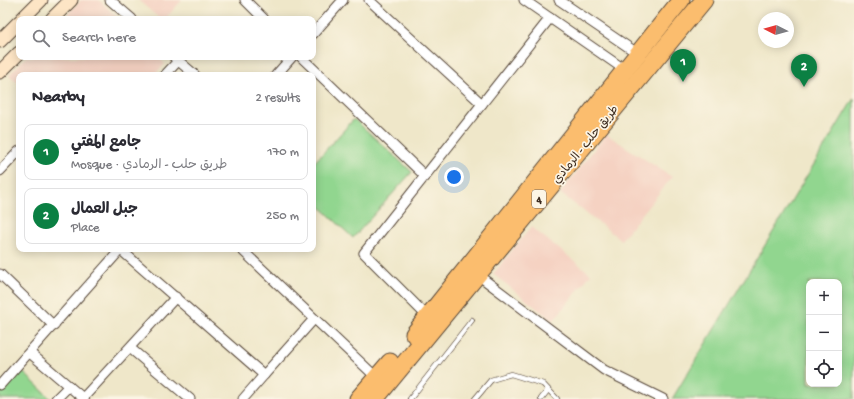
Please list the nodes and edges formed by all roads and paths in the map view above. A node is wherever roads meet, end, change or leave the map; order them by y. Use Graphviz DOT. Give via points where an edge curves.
graph roads {
  1 [pos="41,0"];
  2 [pos="71,0"];
  3 [pos="110,0"];
  4 [pos="245,0"];
  5 [pos="343,0"];
  6 [pos="369,0"];
  7 [pos="524,0"];
  8 [pos="558,0"];
  9 [pos="681,0"];
  10 [pos="704,0"];
  11 [pos="25,16"];
  12 [pos="55,16"];
  13 [pos="129,16"];
  14 [pos="261,16"];
  15 [pos="550,18"];
  16 [pos="16,25"];
  17 [pos="316,31"];
  18 [pos="0,41"];
  19 [pos="16,56"];
  20 [pos="645,59"];
  21 [pos="175,60"];
  22 [pos="177,60"];
  23 [pos="289,60"];
  24 [pos="304,60"];
  25 [pos="0,72"];
  26 [pos="167,72"];
  27 [pos="191,72"];
  28 [pos="279,72"];
  29 [pos="632,74"];
  30 [pos="482,104"];
  31 [pos="16,154"];
  32 [pos="0,171"];
  33 [pos="425,176"];
  34 [pos="118,252"];
  35 [pos="124,252"];
  36 [pos="244,252"];
  37 [pos="478,275"];
  38 [pos="1,276"];
  39 [pos="176,297"];
  40 [pos="428,317"];
  41 [pos="314,319"];
  42 [pos="472,320"];
  43 [pos="54,326"];
  44 [pos="130,348"];
  45 [pos="30,353"];
  46 [pos="264,375"];
  47 [pos="377,378"];
  48 [pos="0,385"];
  49 [pos="68,386"];
  50 [pos="548,390"];
  51 [pos="56,399"];
  52 [pos="83,399"];
  53 [pos="190,399"];
  54 [pos="243,399"];
  55 [pos="358,399"];
  56 [pos="375,399"];
  57 [pos="410,399"];
  58 [pos="475,399"];
  59 [pos="540,399"];
  60 [pos="557,399"];
  61 [pos="663,399"];
  1 -- 11 [label="street"];
  2 -- 12 [label="street"];
  3 -- 13 [label="street"];
  4 -- 14 [label="street"];
  5 -- 17 [label="street"];
  6 -- 30 [label="street"];
  7 -- 15 [label="street"];
  8 -- 20 [label="street"];
  9 -- 20 [label="highway, طريق حلب - الرمادي / 4"];
  10 -- 20 [label="highway, طريق حلب - الرمادي / 4"];
  15 -- 29 [label="street"];
  15 -- 30 [label="street"];
  16 -- 18 [label="street"];
  19 -- 25 [label="street"];
  20 -- 29 [label="highway, طريق حلب - الرمادي / 4"];
  21 -- 26 [label="street"];
  22 -- 27 [label="street"];
  23 -- 28 [label="street"];
  24 -- 33 [label="street"];
  29 -- 37 [label="highway, طريق حلب - الرمادي / 4"];
  29 -- 40 [label="highway, طريق حلب - الرمادي / 4"];
  30 -- 33 [label="street"];
  31 -- 32 [label="street"];
  33 -- 40 [label="street" via="364,253"];
  34 -- 43 [label="street"];
  35 -- 39 [label="street"];
  36 -- 41 [label="street"];
  37 -- 56 [label="highway, طريق حلب - الرمادي / 4"];
  37 -- 61 [label="street" via="604,370"];
  38 -- 43 [label="street"];
  39 -- 44 [label="street"];
  39 -- 46 [label="street"];
  40 -- 47 [label="highway, طريق حلب - الرمادي / 4"];
  41 -- 46 [label="street"];
  41 -- 47 [label="street"];
  42 -- 57 [label="lane"];
  43 -- 45 [label="street"];
  44 -- 52 [label="street"];
  44 -- 53 [label="street"];
  45 -- 48 [label="street"];
  45 -- 49 [label="street"];
  46 -- 54 [label="street"];
  47 -- 55 [label="highway, طريق حلب - الرمادي / 4"];
  49 -- 51 [label="street"];
  49 -- 52 [label="street"];
  50 -- 58 [label="lane" via="542,384 511,374 491,380"];
  50 -- 59 [label="lane"];
  50 -- 60 [label="lane"];
}
